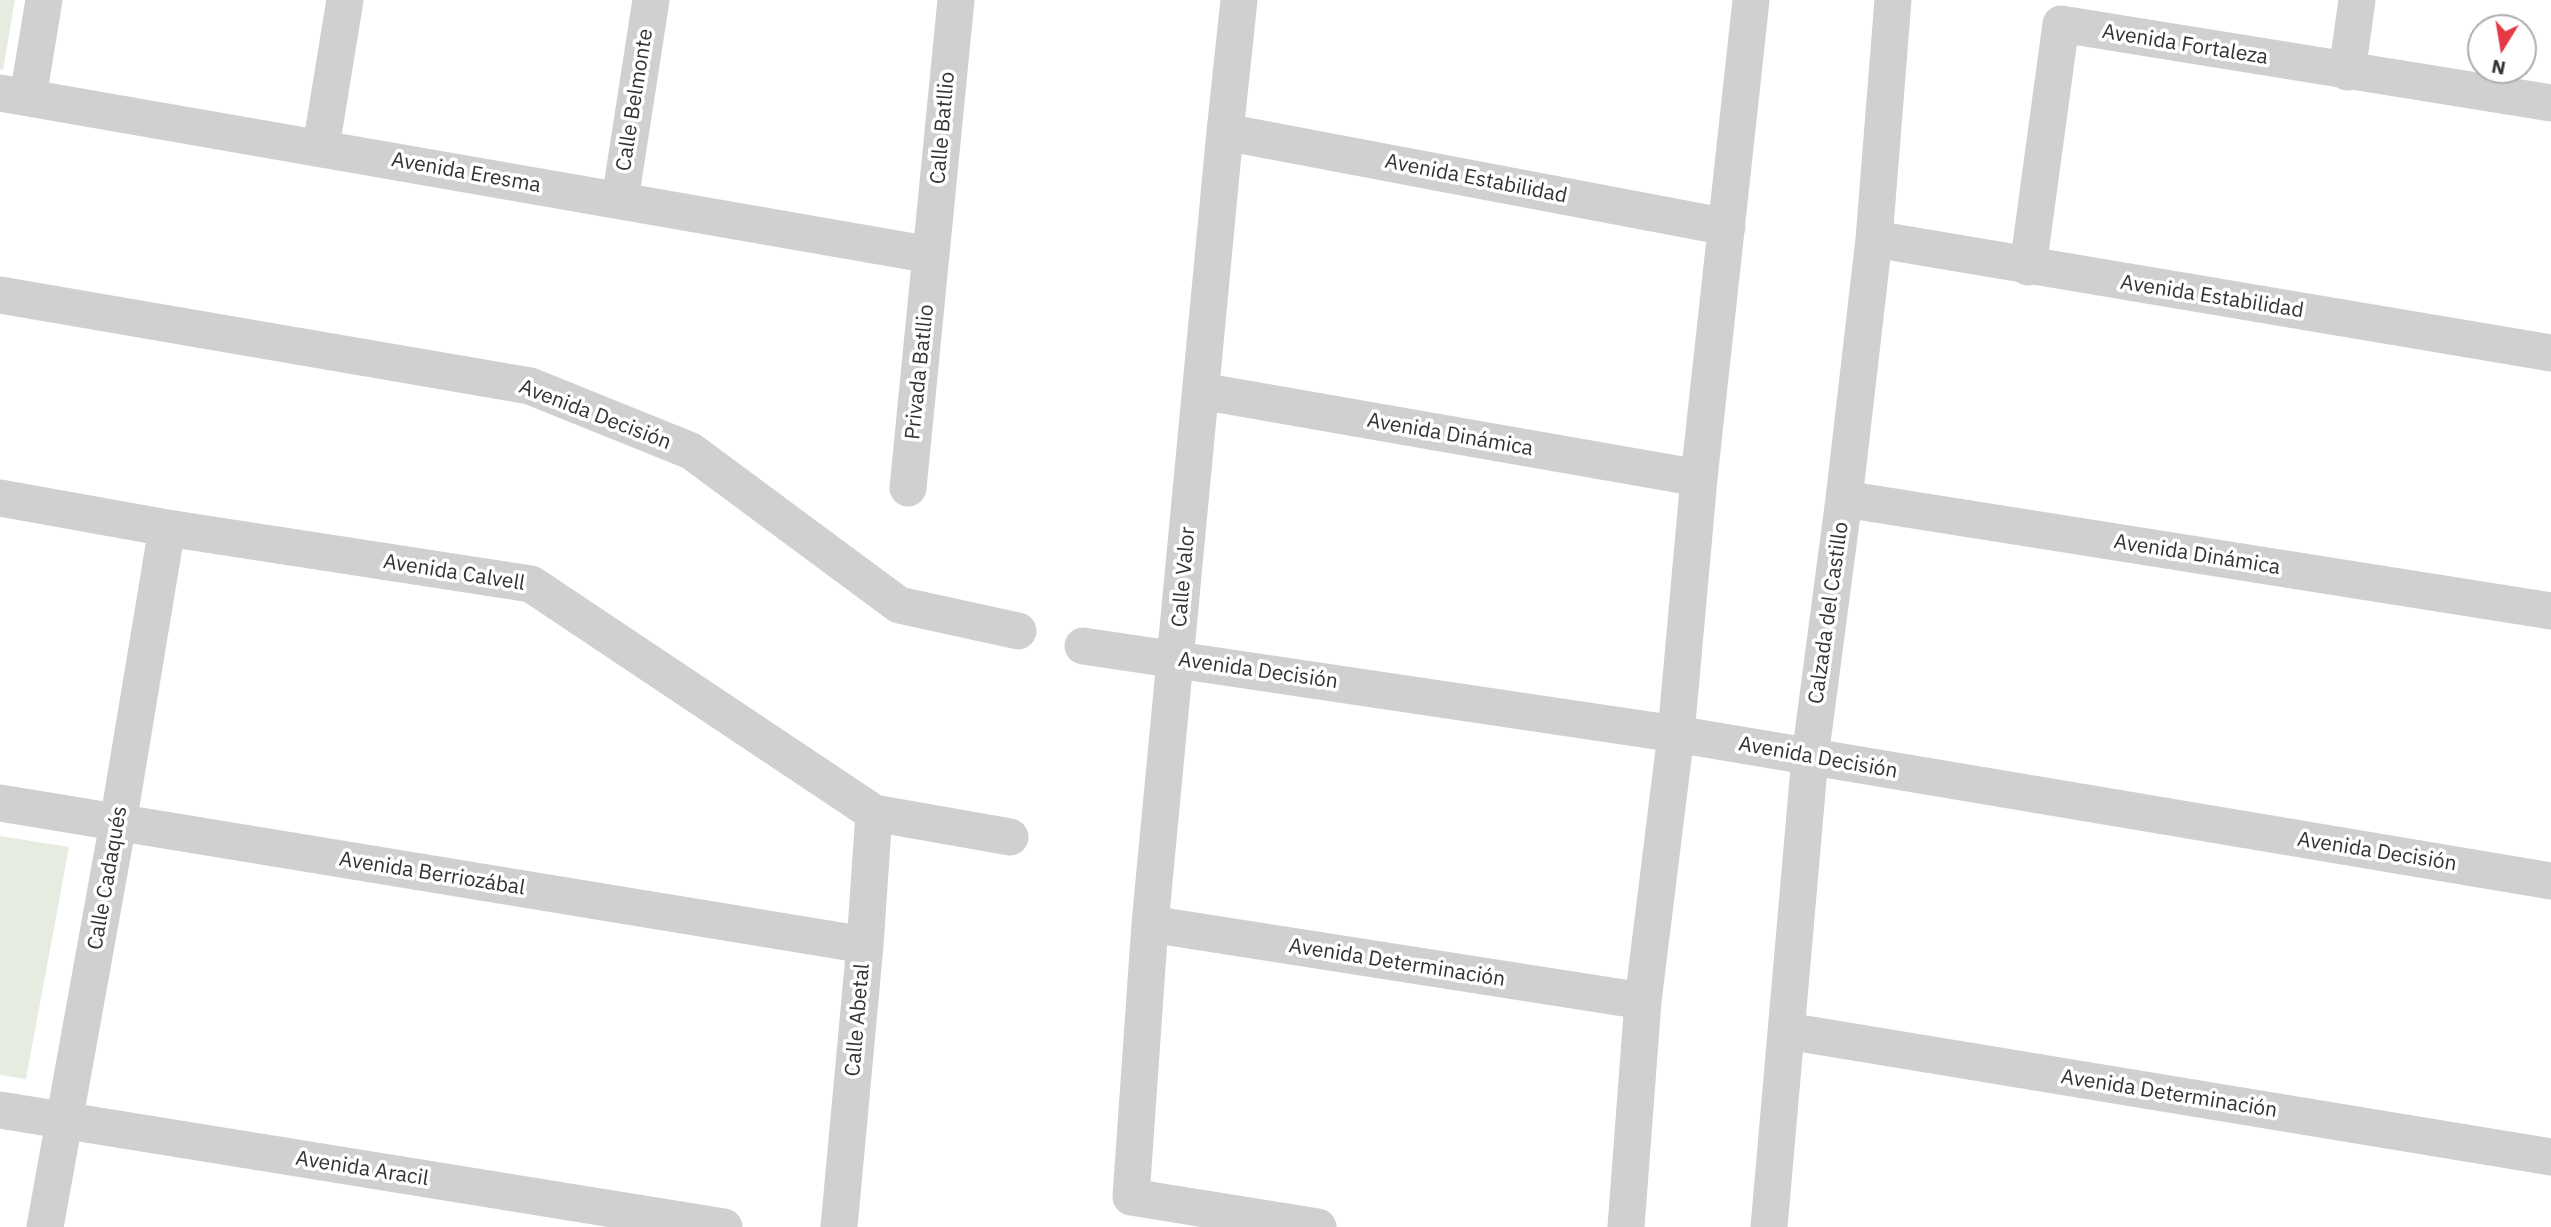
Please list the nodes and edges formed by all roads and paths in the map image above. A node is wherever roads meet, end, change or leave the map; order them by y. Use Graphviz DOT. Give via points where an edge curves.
graph roads {
  1 [pos="44,0"];
  2 [pos="345,0"];
  3 [pos="651,0"];
  4 [pos="956,0"];
  5 [pos="1239,0"];
  6 [pos="1751,0"];
  7 [pos="1894,0"];
  8 [pos="2357,0"];
  9 [pos="2347,72"];
  10 [pos="14,95"];
  11 [pos="2551,103"];
  12 [pos="1225,132"];
  13 [pos="321,147"];
  14 [pos="620,200"];
  15 [pos="1727,226"];
  16 [pos="1874,239"];
  17 [pos="931,255"];
  18 [pos="2028,267"];
  19 [pos="0,295"];
  20 [pos="2551,353"];
  21 [pos="1201,391"];
  22 [pos="1699,478"];
  23 [pos="908,488"];
  24 [pos="0,498"];
  25 [pos="1844,499"];
  26 [pos="167,528"];
  27 [pos="2551,611"];
  28 [pos="1018,631"];
  29 [pos="1083,646"];
  30 [pos="1176,659"];
  31 [pos="1676,733"];
  32 [pos="1810,757"];
  33 [pos="0,803"];
  34 [pos="874,813"];
  35 [pos="118,823"];
  36 [pos="1010,837"];
  37 [pos="2551,881"];
  38 [pos="1150,924"];
  39 [pos="865,945"];
  40 [pos="1643,1001"];
  41 [pos="1787,1031"];
  42 [pos="0,1110"];
  43 [pos="64,1121"];
  44 [pos="2551,1157"];
  45 [pos="45,1227"];
  46 [pos="723,1227"];
  47 [pos="839,1227"];
  48 [pos="1318,1227"];
  49 [pos="1626,1227"];
  50 [pos="1769,1227"];
  1 -- 10 [label="street"];
  2 -- 13 [label="street"];
  3 -- 14 [label="street, Calle Belmonte"];
  4 -- 17 [label="street, Calle Batllio"];
  5 -- 12 [label="street, Calle Valor"];
  6 -- 15 [label="street"];
  7 -- 16 [label="street, Calzada del Castillo"];
  8 -- 9 [label="street"];
  9 -- 11 [label="street, Avenida Fortaleza"];
  9 -- 18 [label="street, Avenida Fortaleza" via="2061,24"];
  10 -- 13 [label="street, Avenida Eresma"];
  12 -- 15 [label="street, Avenida Estabilidad"];
  12 -- 21 [label="street, Calle Valor"];
  13 -- 14 [label="street, Avenida Eresma"];
  14 -- 17 [label="street, Avenida Eresma"];
  15 -- 22 [label="street"];
  16 -- 18 [label="street, Avenida Estabilidad"];
  16 -- 25 [label="street, Calzada del Castillo"];
  17 -- 23 [label="street, Privada Batllio"];
  18 -- 20 [label="street, Avenida Estabilidad"];
  19 -- 28 [label="street, Avenida Decisión" via="530,386 691,451 899,605"];
  21 -- 22 [label="street, Avenida Dinámica"];
  21 -- 30 [label="street, Calle Valor"];
  22 -- 31 [label="street"];
  24 -- 26 [label="street, Avenida Calvell"];
  25 -- 27 [label="street, Avenida Dinámica"];
  25 -- 32 [label="street, Calzada del Castillo"];
  26 -- 34 [label="street, Avenida Calvell" via="531,583"];
  26 -- 35 [label="street, Calle Cadaqués"];
  29 -- 30 [label="street, Avenida Decisión"];
  30 -- 31 [label="street, Avenida Decisión"];
  30 -- 38 [label="street, Calle Valor"];
  31 -- 32 [label="street, Avenida Decisión"];
  31 -- 40 [label="street"];
  32 -- 37 [label="street, Avenida Decisión"];
  32 -- 41 [label="street, Calzada del Castillo"];
  33 -- 35 [label="street, Avenida Berriozábal"];
  34 -- 36 [label="street, Avenida Calvell"];
  34 -- 39 [label="street, Calle Abetal"];
  35 -- 39 [label="street, Avenida Berriozábal"];
  35 -- 43 [label="street, Calle Cadaqués"];
  38 -- 40 [label="street, Avenida Determinación"];
  38 -- 48 [label="street, Calle Valor" via="1131,1197"];
  39 -- 47 [label="street, Calle Abetal"];
  40 -- 49 [label="street"];
  41 -- 44 [label="street, Avenida Determinación"];
  41 -- 50 [label="street, Calzada del Castillo"];
  42 -- 43 [label="street, Avenida Aracil"];
  43 -- 45 [label="street, Calle Cadaqués"];
  43 -- 46 [label="street, Avenida Aracil"];
}
